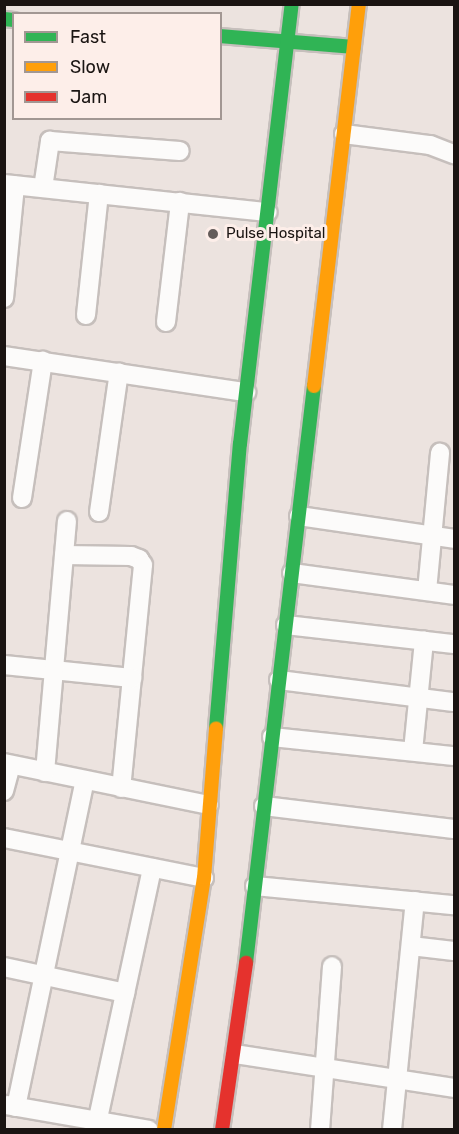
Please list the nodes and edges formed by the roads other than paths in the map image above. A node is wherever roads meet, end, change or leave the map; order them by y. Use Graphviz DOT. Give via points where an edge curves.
graph roads {
  1 [pos="292,4"];
  2 [pos="359,4"];
  3 [pos="222,36"];
  4 [pos="288,41"];
  5 [pos="354,47"];
  6 [pos="344,134"];
  7 [pos="180,151"];
  8 [pos="454,154"];
  9 [pos="10,185"];
  10 [pos="43,188"];
  11 [pos="99,194"];
  12 [pos="180,202"];
  13 [pos="268,212"];
  14 [pos="4,298"];
  15 [pos="86,315"];
  16 [pos="166,322"];
  17 [pos="4,356"];
  18 [pos="43,361"];
  19 [pos="118,372"];
  20 [pos="246,392"];
  21 [pos="440,453"];
  22 [pos="22,498"];
  23 [pos="99,512"];
  24 [pos="298,516"];
  25 [pos="67,520"];
  26 [pos="432,535"];
  27 [pos="454,538"];
  28 [pos="64,555"];
  29 [pos="292,573"];
  30 [pos="427,591"];
  31 [pos="454,594"];
  32 [pos="285,625"];
  33 [pos="424,641"];
  34 [pos="454,644"];
  35 [pos="4,665"];
  36 [pos="54,669"];
  37 [pos="132,678"];
  38 [pos="279,680"];
  39 [pos="418,697"];
  40 [pos="454,702"];
  41 [pos="272,737"];
  42 [pos="413,751"];
  43 [pos="454,756"];
  44 [pos="8,764"];
  45 [pos="45,772"];
  46 [pos="86,780"];
  47 [pos="121,788"];
  48 [pos="4,791"];
  49 [pos="209,805"];
  50 [pos="264,806"];
  51 [pos="454,829"];
  52 [pos="4,838"];
  53 [pos="70,851"];
  54 [pos="152,868"];
  55 [pos="204,878"];
  56 [pos="255,886"];
  57 [pos="415,902"];
  58 [pos="454,905"];
  59 [pos="411,946"];
  60 [pos="454,951"];
  61 [pos="332,966"];
  62 [pos="4,967"];
  63 [pos="42,975"];
  64 [pos="125,993"];
  65 [pos="235,1054"];
  66 [pos="325,1068"];
  67 [pos="396,1079"];
  68 [pos="454,1088"];
  69 [pos="10,1106"];
  70 [pos="97,1123"];
  71 [pos="149,1130"];
  72 [pos="164,1130"];
  73 [pos="222,1130"];
  74 [pos="320,1130"];
  75 [pos="392,1130"];
  1 -- 4 [label="main road"];
  2 -- 5 [label="main road"];
  3 -- 4 [label="main road"];
  4 -- 5 [label="main road"];
  4 -- 13 [label="main road"];
  5 -- 6 [label="main road"];
  6 -- 8 [label="street" via="430,145"];
  6 -- 24 [label="main road"];
  7 -- 10 [label="street" via="50,141"];
  9 -- 10 [label="street"];
  9 -- 14 [label="street"];
  10 -- 11 [label="street"];
  11 -- 12 [label="street"];
  11 -- 15 [label="street"];
  12 -- 13 [label="street"];
  12 -- 16 [label="street"];
  13 -- 20 [label="main road"];
  17 -- 18 [label="street"];
  18 -- 19 [label="street"];
  18 -- 22 [label="street"];
  19 -- 20 [label="street"];
  19 -- 23 [label="street"];
  20 -- 49 [label="main road"];
  21 -- 26 [label="street"];
  24 -- 26 [label="street"];
  24 -- 29 [label="main road"];
  25 -- 28 [label="street"];
  26 -- 27 [label="street"];
  26 -- 30 [label="street"];
  28 -- 36 [label="street"];
  28 -- 37 [label="street" via="139,559 143,565"];
  29 -- 30 [label="street"];
  29 -- 32 [label="main road"];
  30 -- 31 [label="street"];
  32 -- 33 [label="street"];
  32 -- 38 [label="main road"];
  33 -- 34 [label="street"];
  33 -- 39 [label="street"];
  35 -- 36 [label="street"];
  36 -- 37 [label="street"];
  36 -- 45 [label="street"];
  37 -- 47 [label="street"];
  38 -- 39 [label="street"];
  38 -- 41 [label="main road"];
  39 -- 40 [label="street"];
  39 -- 42 [label="street"];
  41 -- 42 [label="street"];
  41 -- 50 [label="main road"];
  42 -- 43 [label="street"];
  44 -- 45 [label="street"];
  44 -- 48 [label="street"];
  45 -- 46 [label="street"];
  46 -- 47 [label="street"];
  46 -- 53 [label="street"];
  47 -- 49 [label="street"];
  49 -- 55 [label="main road"];
  50 -- 51 [label="street"];
  50 -- 56 [label="main road"];
  52 -- 53 [label="street"];
  53 -- 54 [label="street"];
  53 -- 63 [label="street"];
  54 -- 55 [label="street"];
  54 -- 64 [label="street"];
  55 -- 72 [label="main road"];
  56 -- 57 [label="street"];
  56 -- 65 [label="main road"];
  57 -- 58 [label="street"];
  57 -- 59 [label="street"];
  59 -- 60 [label="street"];
  59 -- 67 [label="street"];
  61 -- 66 [label="street"];
  62 -- 63 [label="street"];
  63 -- 64 [label="street"];
  63 -- 69 [label="street"];
  64 -- 70 [label="street"];
  65 -- 66 [label="street"];
  65 -- 73 [label="main road"];
  66 -- 67 [label="street"];
  66 -- 74 [label="street"];
  67 -- 68 [label="street"];
  67 -- 75 [label="street"];
  69 -- 70 [label="street"];
  70 -- 71 [label="street"];
}
